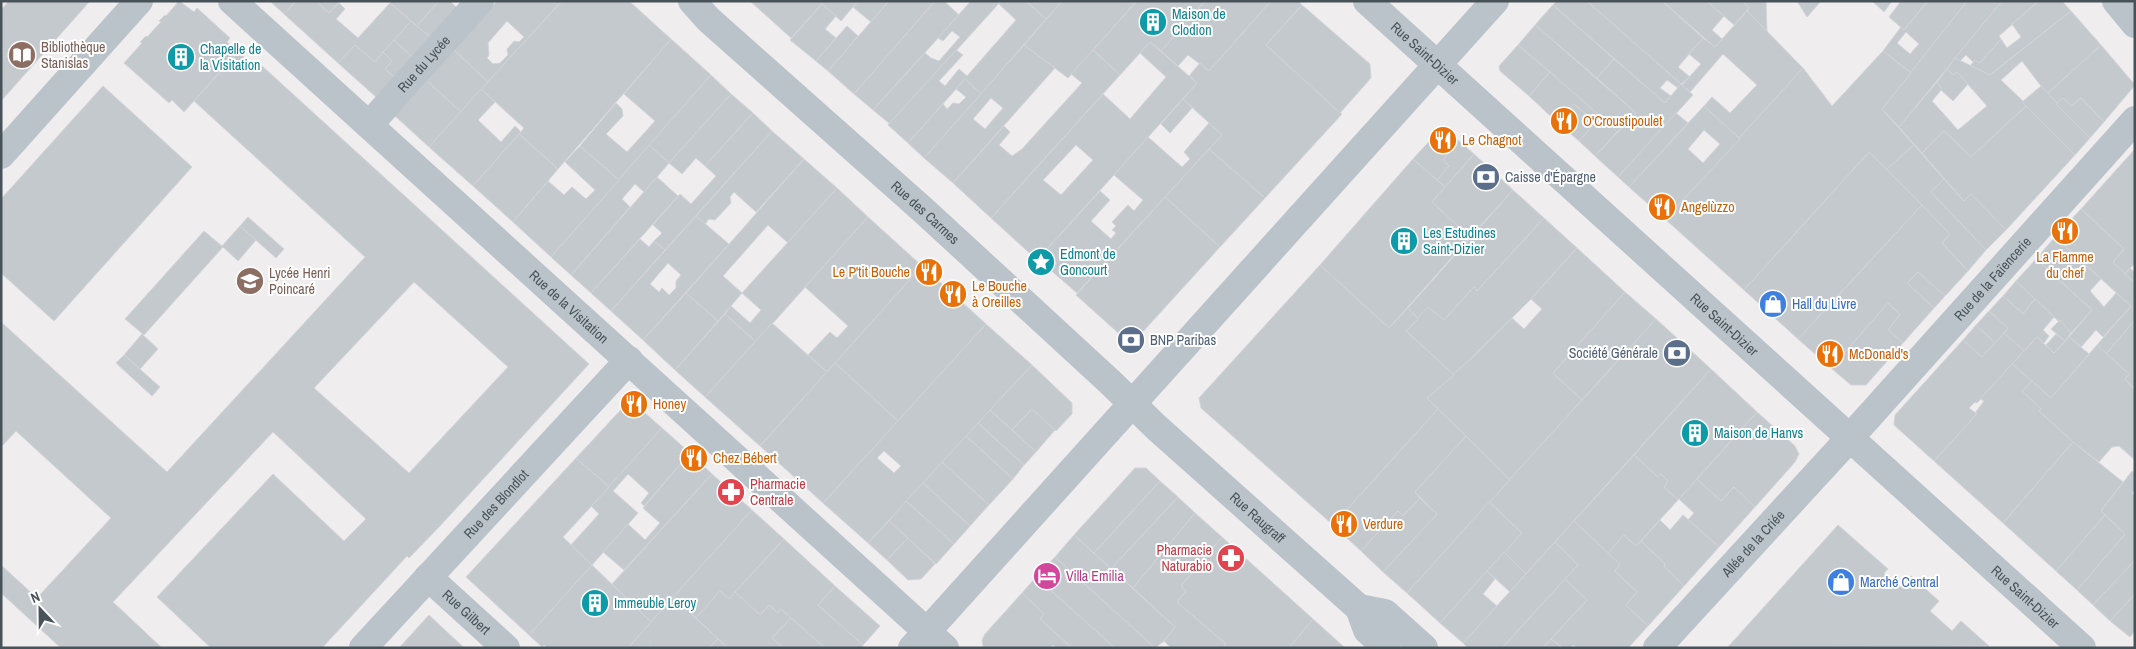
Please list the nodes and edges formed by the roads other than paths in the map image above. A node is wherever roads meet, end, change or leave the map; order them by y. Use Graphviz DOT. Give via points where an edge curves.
graph roads {
  1 [pos="139,1"];
  2 [pos="232,1"];
  3 [pos="480,1"];
  4 [pos="692,1"];
  5 [pos="1367,1"];
  6 [pos="1495,1"];
  7 [pos="2116,1"];
  8 [pos="2135,24"];
  9 [pos="1438,65"];
  10 [pos="2135,120"];
  11 [pos="369,125"];
  12 [pos="1,154"];
  13 [pos="629,360"];
  14 [pos="1133,404"];
  15 [pos="1156,427"];
  16 [pos="1849,438"];
  17 [pos="428,577"];
  18 [pos="1360,608"];
  19 [pos="928,642"];
  20 [pos="363,648"];
  21 [pos="506,648"];
  22 [pos="1387,648"];
  23 [pos="1424,648"];
  24 [pos="1657,648"];
  25 [pos="2082,648"];
  1 -- 12 [label="street"];
  2 -- 11 [label="street, Rue de la Visitation"];
  3 -- 11 [label="street, Rue du Lycée"];
  4 -- 14 [label="street, Rue des Carmes"];
  5 -- 9 [label="street, Rue Saint-Dizier"];
  6 -- 9 [label="street"];
  7 -- 8 [label="street"];
  9 -- 14 [label="street"];
  9 -- 16 [label="street, Rue Saint-Dizier"];
  10 -- 16 [label="street, Rue de la Faïencerie"];
  11 -- 13 [label="street, Rue de la Visitation"];
  13 -- 17 [label="street, Rue des Blondlot"];
  13 -- 19 [label="street, Rue de la Visitation" via="907,613"];
  14 -- 15 [label="street, Rue des Carmes"];
  14 -- 19 [label="street"];
  15 -- 18 [label="street, Rue Raugraff"];
  16 -- 24 [label="street, Allée de la Criée"];
  16 -- 25 [label="street, Rue Saint-Dizier"];
  17 -- 20 [label="street, Rue des Blondlot"];
  17 -- 21 [label="street, Rue Gilbert"];
  18 -- 22 [label="street, Rue Raugraff" via="1367,630"];
  18 -- 23 [label="street" via="1385,613"];
}
